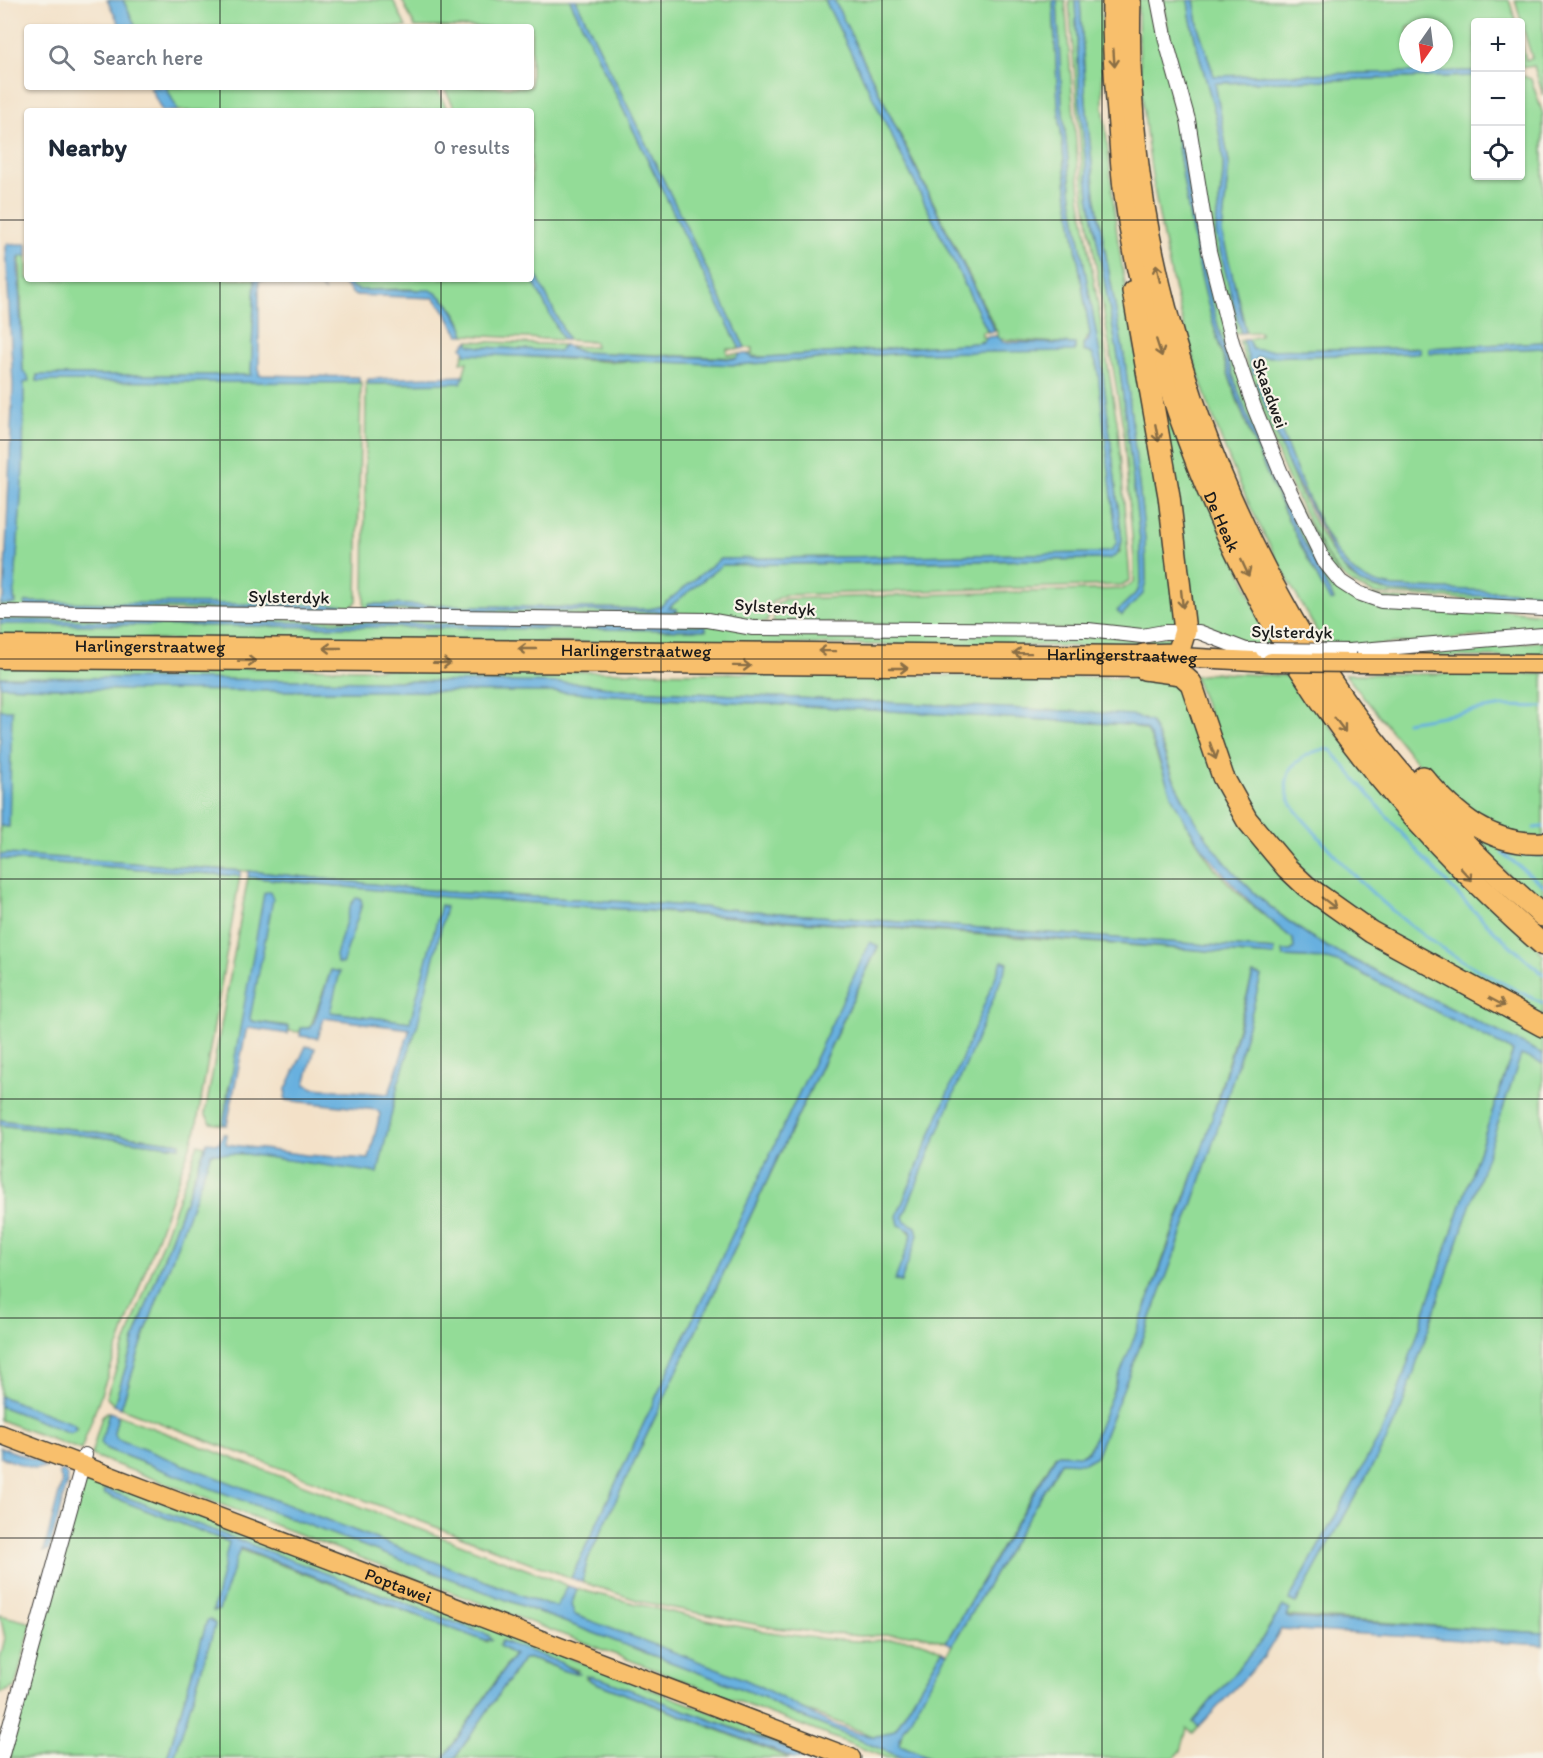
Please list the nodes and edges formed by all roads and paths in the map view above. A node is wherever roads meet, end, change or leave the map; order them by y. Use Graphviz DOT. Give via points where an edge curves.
graph roads {
  1 [pos="1113,0"];
  2 [pos="1130,0"];
  3 [pos="1158,0"];
  4 [pos="1124,188"];
  5 [pos="1212,450"];
  6 [pos="1543,609"];
  7 [pos="0,612"];
  8 [pos="1185,631"];
  9 [pos="1543,635"];
  10 [pos="0,645"];
  11 [pos="1267,656"];
  12 [pos="1353,657"];
  13 [pos="0,659"];
  14 [pos="1144,662"];
  15 [pos="1543,664"];
  16 [pos="1543,843"];
  17 [pos="1543,916"];
  18 [pos="1543,945"];
  19 [pos="1543,1026"];
  20 [pos="0,1434"];
  21 [pos="84,1460"];
  22 [pos="1,1758"];
  23 [pos="851,1758"];
  1 -- 4 [label="highway, De Heak, one-way" via="1113,52"];
  5 -- 2 [label="highway, De Heak, one-way" via="1176,342 1149,228 1134,120"];
  3 -- 6 [label="street, Skaadwei" via="1188,120 1209,251 1232,342 1281,473 1324,561 1341,582 1381,601"];
  4 -- 8 [label="highway, one-way" via="1134,312 1169,496"];
  4 -- 18 [label="highway, De Heak, one-way" via="1152,326 1191,448 1276,630 1317,694 1413,818 1481,890"];
  5 -- 16 [label="highway" via="1308,623 1348,685 1392,741 1431,786 1470,822 1503,840"];
  5 -- 17 [label="highway, De Heak" via="1249,536 1292,620 1338,690 1435,812"];
  7 -- 8 [label="street, Sylsterdyk" via="708,620 753,628 1088,630 1143,636"];
  8 -- 11 [label="street, Sylsterdyk" via="1210,634"];
  8 -- 14 [label="highway" via="1179,650"];
  9 -- 12 [label="street, Sylsterdyk"];
  14 -- 10 [label="main road, Harlingerstraatweg, one-way"];
  11 -- 12 [label="main road, Harlingerstraatweg, bridge"];
  11 -- 14 [label="main road, Harlingerstraatweg"];
  12 -- 15 [label="main road, Harlingerstraatweg"];
  13 -- 14 [label="main road, Harlingerstraatweg, one-way"];
  14 -- 19 [label="highway, one-way" via="1181,674 1191,682 1213,752 1242,811 1266,845 1306,886 1371,932"];
  20 -- 21 [label="main road, Poptawei"];
  21 -- 22 [label="street"];
  21 -- 23 [label="main road, Poptawei"];
}
